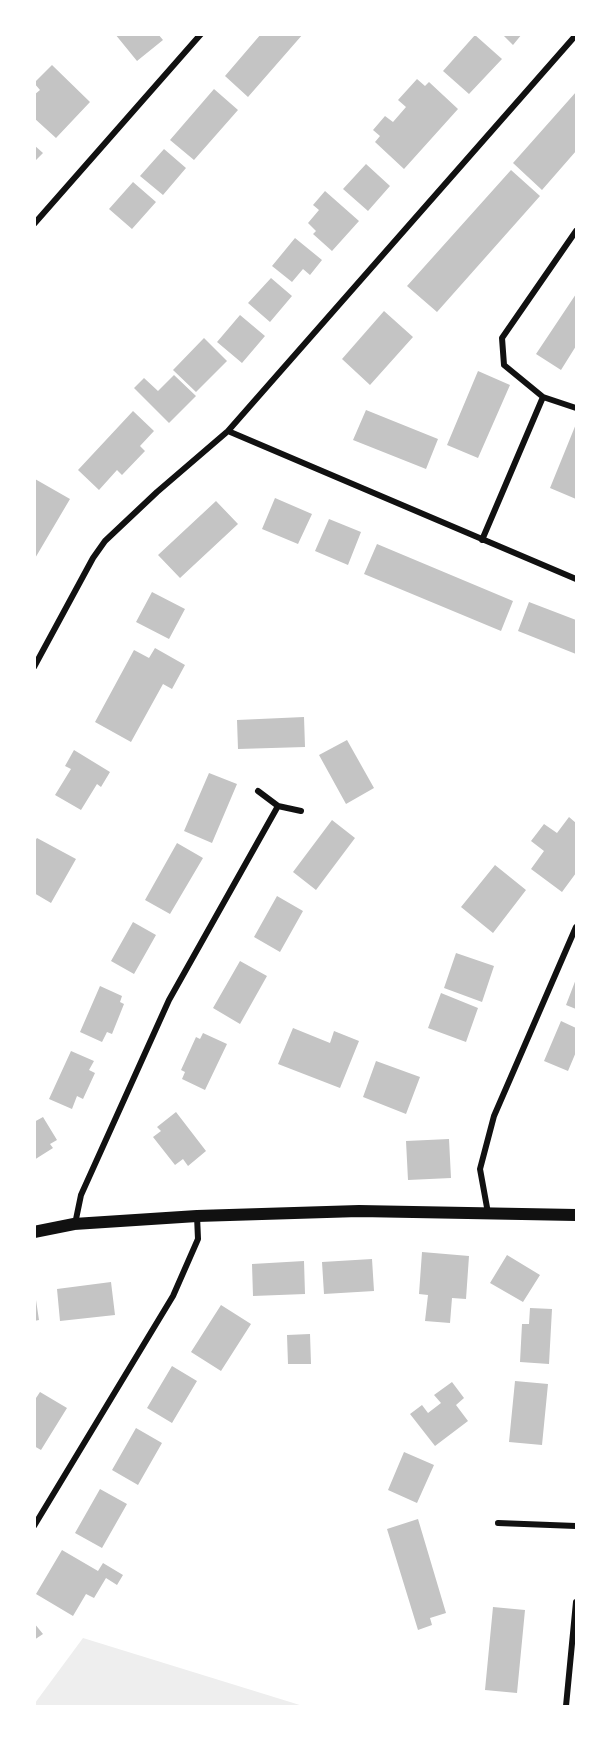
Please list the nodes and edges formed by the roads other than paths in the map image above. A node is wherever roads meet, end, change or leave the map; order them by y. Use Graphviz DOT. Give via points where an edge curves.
graph roads {
  1 [pos="201,34"];
  2 [pos="576,35"];
  3 [pos="34,224"];
  4 [pos="576,231"];
  5 [pos="543,397"];
  6 [pos="576,408"];
  7 [pos="228,431"];
  8 [pos="482,540"];
  9 [pos="576,579"];
  10 [pos="34,667"];
  11 [pos="258,792"];
  12 [pos="278,806"];
  13 [pos="301,811"];
  14 [pos="576,927"];
  15 [pos="488,1213"];
  16 [pos="576,1215"];
  17 [pos="197,1216"];
  18 [pos="74,1224"];
  19 [pos="34,1232"];
  20 [pos="498,1523"];
  21 [pos="34,1526"];
  22 [pos="576,1526"];
  23 [pos="576,1602"];
  24 [pos="566,1707"];
  1 -- 3 [label="street"];
  2 -- 7 [label="street"];
  4 -- 5 [label="street" via="502,338 504,365"];
  5 -- 6 [label="street"];
  5 -- 8 [label="street"];
  7 -- 8 [label="street"];
  7 -- 10 [label="street" via="105,541"];
  8 -- 9 [label="street"];
  11 -- 12 [label="street"];
  12 -- 13 [label="street"];
  12 -- 18 [label="street" via="169,1000 81,1194"];
  14 -- 15 [label="street" via="494,1116 480,1169"];
  15 -- 16 [label="main road"];
  15 -- 17 [label="main road" via="359,1211"];
  17 -- 18 [label="main road"];
  17 -- 21 [label="street" via="198,1239 173,1296"];
  18 -- 19 [label="main road"];
  20 -- 22 [label="street"];
  23 -- 24 [label="street"];
}
